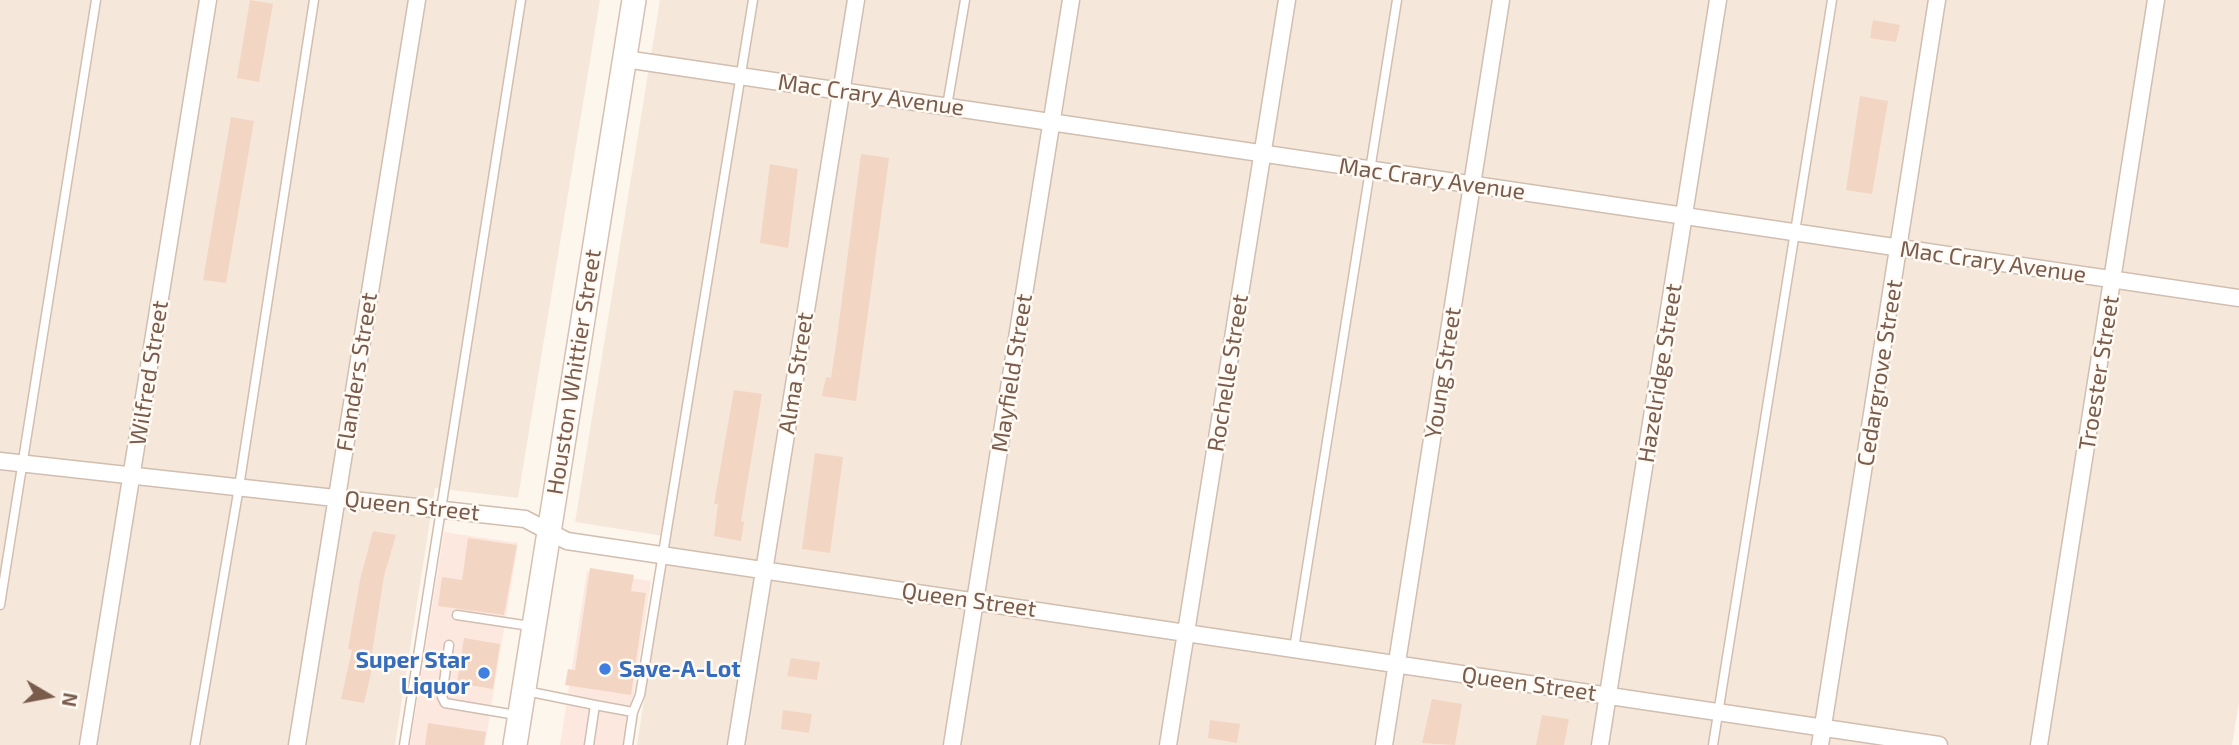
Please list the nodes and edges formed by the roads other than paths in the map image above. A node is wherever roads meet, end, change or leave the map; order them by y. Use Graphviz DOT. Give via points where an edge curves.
graph roads {
  1 [pos="96,0"];
  2 [pos="208,0"];
  3 [pos="314,0"];
  4 [pos="417,0"];
  5 [pos="521,0"];
  6 [pos="634,0"];
  7 [pos="753,0"];
  8 [pos="856,0"];
  9 [pos="965,0"];
  10 [pos="1071,0"];
  11 [pos="1287,0"];
  12 [pos="1397,0"];
  13 [pos="1501,0"];
  14 [pos="1718,0"];
  15 [pos="1832,0"];
  16 [pos="1937,0"];
  17 [pos="2156,0"];
  18 [pos="625,58"];
  19 [pos="740,76"];
  20 [pos="842,90"];
  21 [pos="947,106"];
  22 [pos="1052,122"];
  23 [pos="1263,153"];
  24 [pos="1371,170"];
  25 [pos="1473,185"];
  26 [pos="1685,216"];
  27 [pos="1796,233"];
  28 [pos="1900,248"];
  29 [pos="2114,280"];
  30 [pos="2239,298"];
  31 [pos="0,461"];
  32 [pos="23,464"];
  33 [pos="132,475"];
  34 [pos="239,487"];
  35 [pos="336,498"];
  36 [pos="441,510"];
  37 [pos="549,530"];
  38 [pos="662,555"];
  39 [pos="765,570"];
  40 [pos="975,601"];
  41 [pos="0,605"];
  42 [pos="457,615"];
  43 [pos="533,627"];
  44 [pos="1186,633"];
  45 [pos="449,645"];
  46 [pos="1294,649"];
  47 [pos="1397,664"];
  48 [pos="523,691"];
  49 [pos="1608,696"];
  50 [pos="595,705"];
  51 [pos="633,712"];
  52 [pos="1718,712"];
  53 [pos="519,715"];
  54 [pos="1823,728"];
  55 [pos="88,745"];
  56 [pos="195,745"];
  57 [pos="297,745"];
  58 [pos="404,745"];
  59 [pos="514,745"];
  60 [pos="589,745"];
  61 [pos="628,745"];
  62 [pos="737,745"];
  63 [pos="952,745"];
  64 [pos="1168,745"];
  65 [pos="1384,745"];
  66 [pos="1600,745"];
  67 [pos="1713,745"];
  68 [pos="1820,745"];
  69 [pos="1939,745"];
  70 [pos="2039,745"];
  1 -- 32 [label="lane"];
  2 -- 33 [label="street, Wilfred Street"];
  3 -- 34 [label="lane"];
  4 -- 35 [label="street, Flanders Street"];
  5 -- 36 [label="lane"];
  6 -- 18 [label="street, Houston Whittier Street"];
  7 -- 19 [label="lane"];
  8 -- 20 [label="street, Alma Street"];
  9 -- 21 [label="lane"];
  10 -- 22 [label="street, Mayfield Street"];
  11 -- 23 [label="street, Rochelle Street"];
  12 -- 24 [label="lane"];
  13 -- 25 [label="street, Young Street"];
  14 -- 26 [label="street, Hazelridge Street"];
  15 -- 27 [label="lane"];
  16 -- 28 [label="street, Cedargrove Street"];
  17 -- 29 [label="street, Troester Street"];
  18 -- 19 [label="street, Mac Crary Avenue"];
  18 -- 37 [label="street, Houston Whittier Street"];
  19 -- 20 [label="street, Mac Crary Avenue"];
  19 -- 38 [label="lane"];
  20 -- 21 [label="street, Mac Crary Avenue"];
  20 -- 39 [label="street, Alma Street"];
  21 -- 22 [label="street, Mac Crary Avenue"];
  22 -- 23 [label="street, Mac Crary Avenue"];
  22 -- 40 [label="street, Mayfield Street"];
  23 -- 24 [label="street, Mac Crary Avenue"];
  23 -- 44 [label="street, Rochelle Street"];
  24 -- 25 [label="street, Mac Crary Avenue"];
  24 -- 46 [label="lane"];
  25 -- 26 [label="street, Mac Crary Avenue"];
  25 -- 47 [label="street, Young Street"];
  26 -- 27 [label="street, Mac Crary Avenue"];
  26 -- 49 [label="street, Hazelridge Street"];
  27 -- 28 [label="street, Mac Crary Avenue"];
  27 -- 52 [label="lane"];
  28 -- 29 [label="street, Mac Crary Avenue"];
  28 -- 54 [label="street, Cedargrove Street"];
  29 -- 30 [label="street, Mac Crary Avenue"];
  29 -- 70 [label="street, Troester Street"];
  31 -- 32 [label="street, Queen Street"];
  32 -- 33 [label="street, Queen Street"];
  32 -- 41 [label="lane"];
  33 -- 34 [label="street, Queen Street"];
  33 -- 55 [label="street, Wilfred Street"];
  34 -- 35 [label="street, Queen Street"];
  34 -- 56 [label="lane"];
  35 -- 36 [label="street, Queen Street"];
  35 -- 57 [label="street, Flanders Street"];
  36 -- 37 [label="street, Queen Street" via="525,519"];
  36 -- 58 [label="lane"];
  37 -- 38 [label="street, Queen Street" via="567,541"];
  37 -- 43 [label="street, Houston Whittier Street"];
  38 -- 39 [label="street, Queen Street"];
  38 -- 51 [label="lane" via="640,695"];
  39 -- 40 [label="street, Queen Street"];
  39 -- 62 [label="street, Alma Street"];
  40 -- 44 [label="street, Queen Street"];
  40 -- 63 [label="street, Mayfield Street"];
  42 -- 43 [label="lane"];
  43 -- 48 [label="street, Houston Whittier Street"];
  44 -- 46 [label="street, Queen Street"];
  44 -- 64 [label="street, Rochelle Street"];
  45 -- 53 [label="lane" via="445,704"];
  46 -- 47 [label="street, Queen Street"];
  47 -- 49 [label="street, Queen Street"];
  47 -- 65 [label="street, Young Street"];
  48 -- 50 [label="lane"];
  48 -- 53 [label="street, Houston Whittier Street"];
  49 -- 52 [label="street, Queen Street"];
  49 -- 66 [label="street, Hazelridge Street"];
  50 -- 51 [label="lane"];
  50 -- 60 [label="lane"];
  51 -- 61 [label="lane"];
  52 -- 54 [label="street, Queen Street"];
  52 -- 67 [label="lane"];
  53 -- 59 [label="street, Houston Whittier Street"];
  54 -- 68 [label="street, Cedargrove Street"];
  54 -- 69 [label="street, Queen Street"];
}
